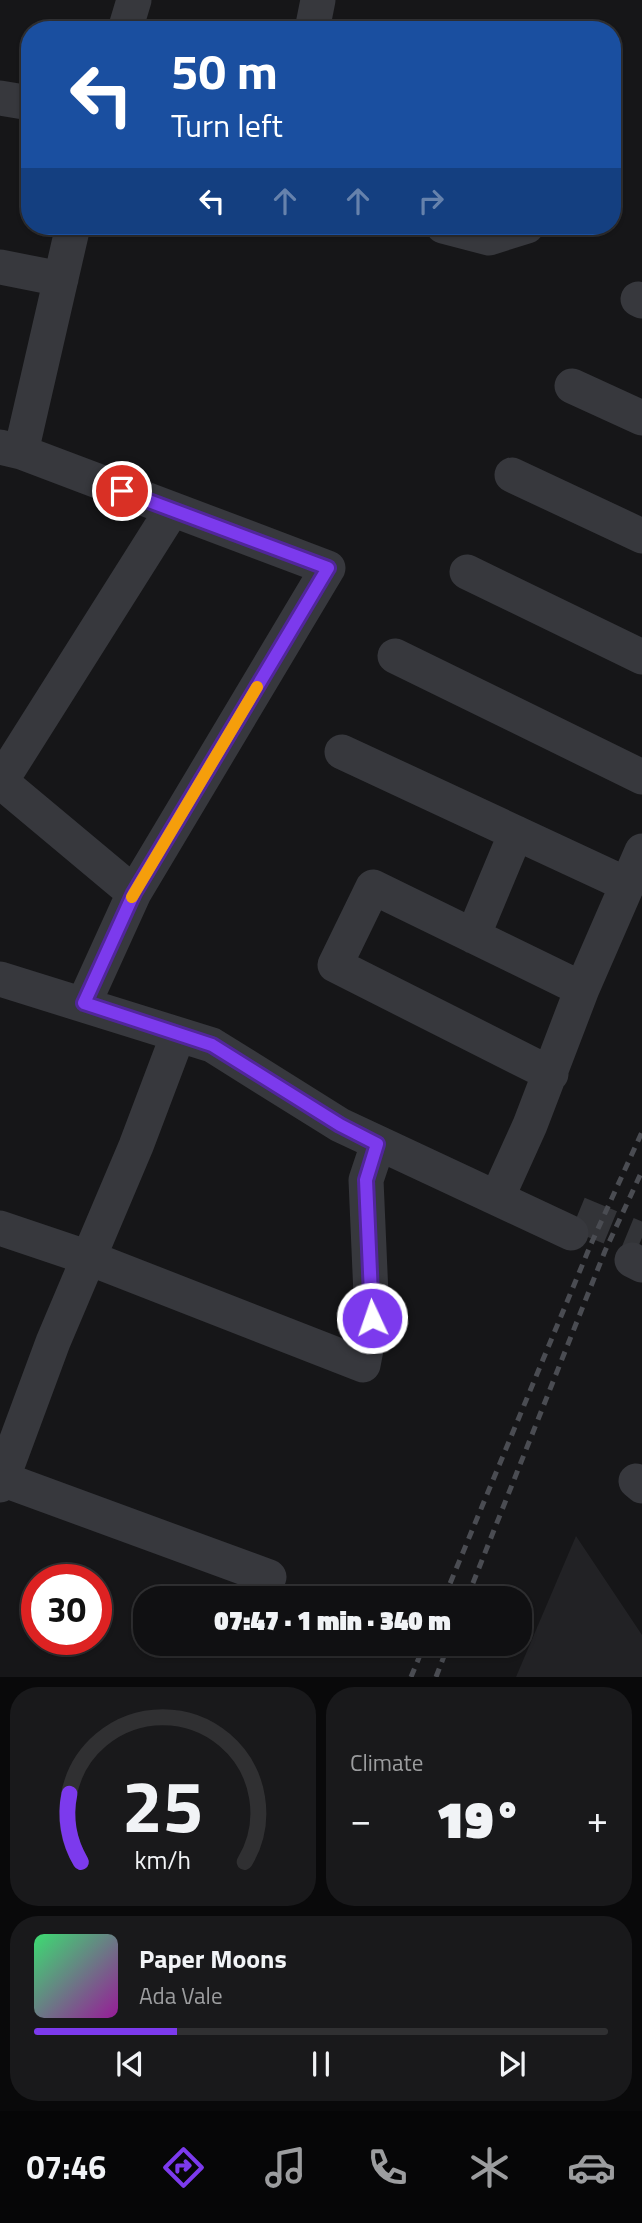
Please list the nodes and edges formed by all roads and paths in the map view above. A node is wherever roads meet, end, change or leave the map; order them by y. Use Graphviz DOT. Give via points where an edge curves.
graph roads {
  1 [pos="134,0"];
  2 [pos="318,0"];
  3 [pos="128,21"];
  4 [pos="314,21"];
  5 [pos="0,98"];
  6 [pos="21,102"];
  7 [pos="71,235"];
  8 [pos="478,235"];
  9 [pos="498,235"];
  10 [pos="0,267"];
  11 [pos="61,279"];
  12 [pos="572,386"];
  13 [pos="642,418"];
  14 [pos="10,450"];
  15 [pos="512,475"];
  16 [pos="172,510"];
  17 [pos="642,536"];
  18 [pos="467,572"];
  19 [pos="395,656"];
  20 [pos="642,657"];
  21 [pos="342,752"];
  22 [pos="642,777"];
  23 [pos="0,781"];
  24 [pos="516,833"];
  25 [pos="642,851"];
  26 [pos="628,885"];
  27 [pos="134,893"];
  28 [pos="473,936"];
  29 [pos="0,979"];
  30 [pos="582,989"];
  31 [pos="84,1003"];
  32 [pos="178,1035"];
  33 [pos="550,1077"];
  34 [pos="377,1144"];
  35 [pos="501,1189"];
  36 [pos="575,1223"];
  37 [pos="0,1228"];
  38 [pos="89,1258"];
  39 [pos="1,1482"];
  40 [pos="269,1577"];
  1 -- 3 [label="street"];
  2 -- 4 [label="street"];
  5 -- 6 [label="street"];
  7 -- 11 [label="street"];
  8 -- 9 [label="street"];
  10 -- 11 [label="street"];
  11 -- 14 [label="street"];
  12 -- 13 [label="street"];
  14 -- 16 [label="street"];
  15 -- 17 [label="street"];
  16 -- 23 [label="street"];
  16 -- 27 [label="street" via="328,568"];
  18 -- 20 [label="street"];
  19 -- 22 [label="street"];
  21 -- 24 [label="street"];
  23 -- 27 [label="street"];
  24 -- 26 [label="street"];
  24 -- 28 [label="street"];
  25 -- 26 [label="street"];
  26 -- 30 [label="street"];
  27 -- 31 [label="street"];
  28 -- 30 [label="street"];
  28 -- 33 [label="street" via="373,887 335,965"];
  29 -- 31 [label="street"];
  30 -- 33 [label="street"];
  31 -- 32 [label="street"];
  32 -- 34 [label="street" via="212,1045"];
  32 -- 38 [label="street"];
  33 -- 35 [label="street"];
  34 -- 35 [label="street"];
  34 -- 38 [label="street" via="366,1180 372,1318 363,1364"];
  35 -- 36 [label="street"];
  37 -- 38 [label="street"];
  38 -- 39 [label="street" via="52,1342"];
  39 -- 40 [label="street"];
}
